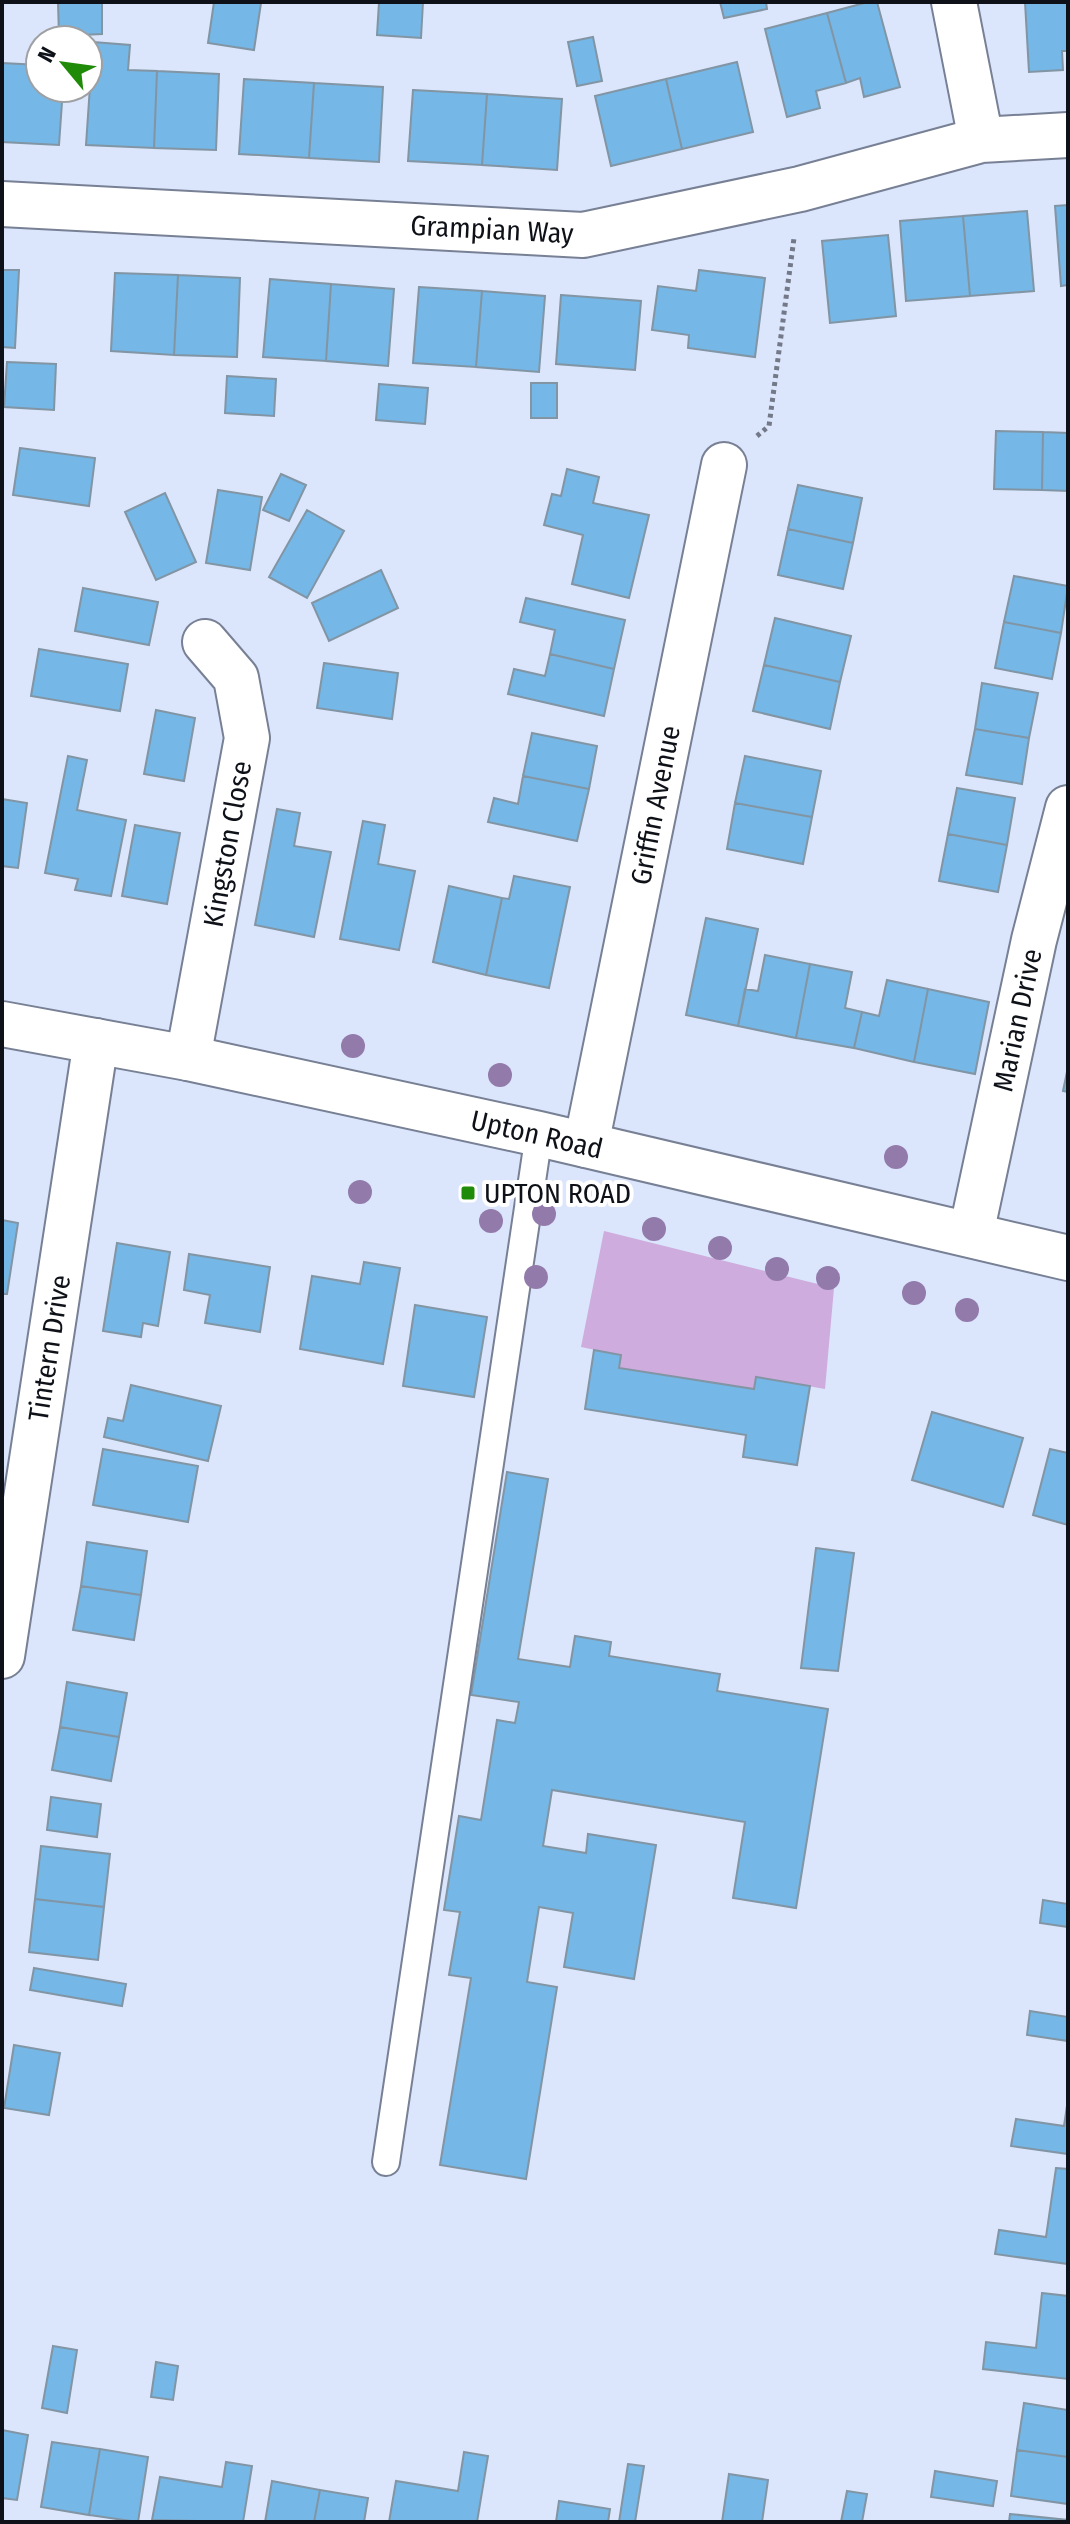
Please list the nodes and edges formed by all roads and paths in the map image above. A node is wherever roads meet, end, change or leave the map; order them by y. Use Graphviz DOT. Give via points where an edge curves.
graph roads {
  1 [pos="954,2"];
  2 [pos="1068,135"];
  3 [pos="981,140"];
  4 [pos="800,189"];
  5 [pos="2,204"];
  6 [pos="724,465"];
  7 [pos="205,642"];
  8 [pos="1068,808"];
  9 [pos="2,1024"];
  10 [pos="96,1041"];
  11 [pos="188,1058"];
  12 [pos="539,1134"];
  13 [pos="586,1145"];
  14 [pos="971,1234"];
  15 [pos="1068,1258"];
  16 [pos="2,1656"];
  17 [pos="386,2162"];
  1 -- 3 [label="street"];
  2 -- 3 [label="street, Grampian Way"];
  3 -- 4 [label="street, Grampian Way"];
  4 -- 5 [label="street, Grampian Way" via="583,235"];
  4 -- 6 [label="path" via="769,426"];
  6 -- 13 [label="street, Griffin Avenue"];
  7 -- 11 [label="street, Kingston Close" via="236,678 247,738"];
  8 -- 14 [label="street, Marian Drive"];
  9 -- 10 [label="street, Upton Road"];
  10 -- 11 [label="street, Upton Road"];
  10 -- 16 [label="street, Tintern Drive"];
  11 -- 12 [label="street, Upton Road"];
  12 -- 13 [label="street, Upton Road"];
  12 -- 17 [label="lane"];
  13 -- 14 [label="street, Upton Road"];
  14 -- 15 [label="street, Upton Road"];
}
